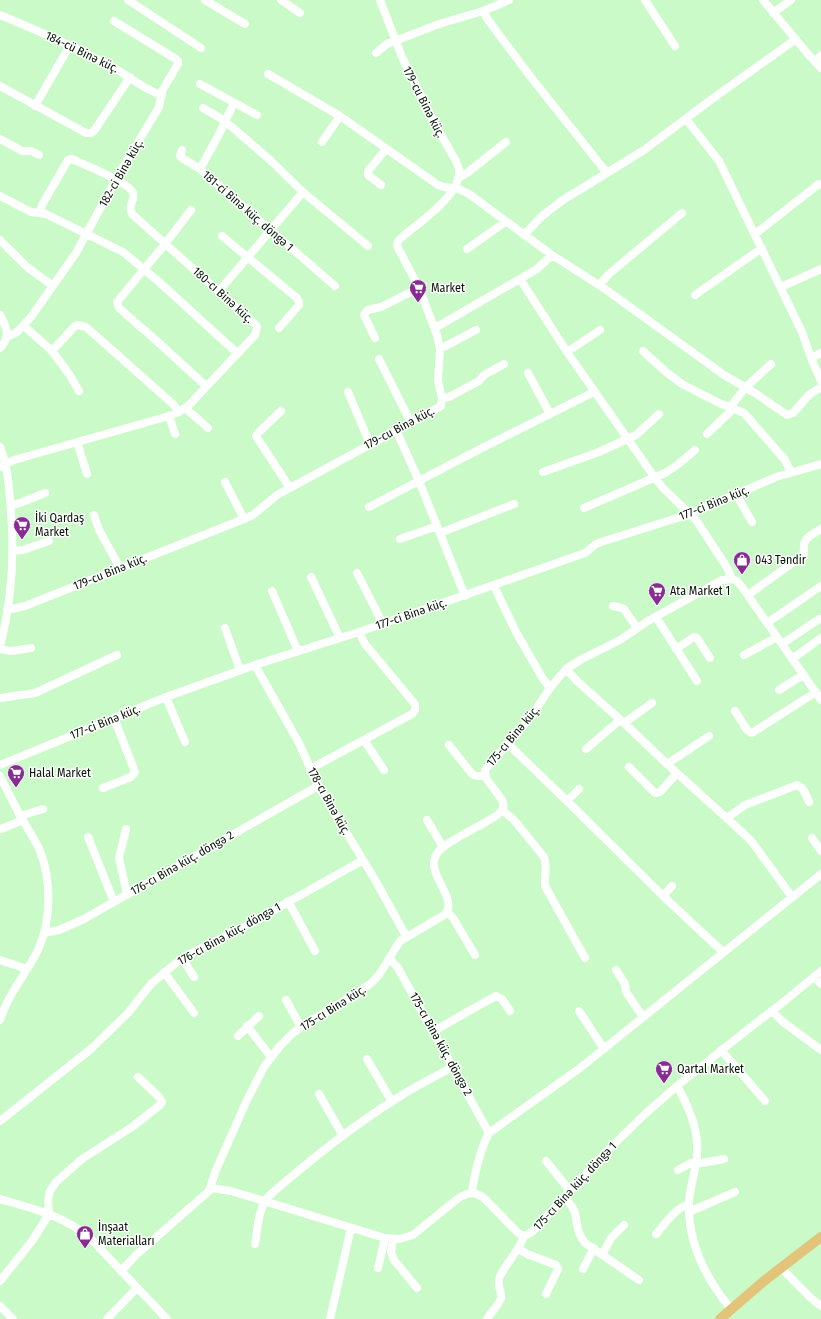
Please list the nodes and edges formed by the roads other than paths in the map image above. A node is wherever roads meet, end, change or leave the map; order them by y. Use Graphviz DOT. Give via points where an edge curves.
graph roads {
  1 [pos="128,0"];
  2 [pos="205,0"];
  3 [pos="281,0"];
  4 [pos="380,0"];
  5 [pos="509,0"];
  6 [pos="645,0"];
  7 [pos="763,0"];
  8 [pos="791,0"];
  9 [pos="483,11"];
  10 [pos="300,13"];
  11 [pos="773,13"];
  12 [pos="0,15"];
  13 [pos="114,21"];
  14 [pos="245,24"];
  15 [pos="796,39"];
  16 [pos="395,41"];
  17 [pos="70,45"];
  18 [pos="675,46"];
  19 [pos="201,48"];
  20 [pos="376,53"];
  21 [pos="818,58"];
  22 [pos="821,68"];
  23 [pos="268,74"];
  24 [pos="130,77"];
  25 [pos="200,84"];
  26 [pos="0,86"];
  27 [pos="162,95"];
  28 [pos="234,103"];
  29 [pos="35,106"];
  30 [pos="203,108"];
  31 [pos="257,115"];
  32 [pos="340,116"];
  33 [pos="686,119"];
  34 [pos="225,121"];
  35 [pos="0,139"];
  36 [pos="322,142"];
  37 [pos="506,142"];
  38 [pos="386,149"];
  39 [pos="182,150"];
  40 [pos="39,156"];
  41 [pos="200,169"];
  42 [pos="607,173"];
  43 [pos="458,178"];
  44 [pos="116,179"];
  45 [pos="819,184"];
  46 [pos="381,186"];
  47 [pos="454,189"];
  48 [pos="303,192"];
  49 [pos="0,196"];
  50 [pos="191,210"];
  51 [pos="40,213"];
  52 [pos="682,213"];
  53 [pos="505,222"];
  54 [pos="271,230"];
  55 [pos="87,234"];
  56 [pos="755,234"];
  57 [pos="524,235"];
  58 [pos="222,236"];
  59 [pos="0,240"];
  60 [pos="166,244"];
  61 [pos="368,246"];
  62 [pos="762,248"];
  63 [pos="467,249"];
  64 [pos="552,255"];
  65 [pos="248,257"];
  66 [pos="144,269"];
  67 [pos="821,269"];
  68 [pos="520,279"];
  69 [pos="599,285"];
  70 [pos="53,286"];
  71 [pos="335,286"];
  72 [pos="781,287"];
  73 [pos="419,288"];
  74 [pos="219,291"];
  75 [pos="696,296"];
  76 [pos="0,316"];
  77 [pos="24,326"];
  78 [pos="279,328"];
  79 [pos="435,328"];
  80 [pos="476,330"];
  81 [pos="600,330"];
  82 [pos="7,337"];
  83 [pos="375,338"];
  84 [pos="0,348"];
  85 [pos="440,349"];
  86 [pos="52,351"];
  87 [pos="643,351"];
  88 [pos="567,352"];
  89 [pos="237,353"];
  90 [pos="821,353"];
  91 [pos="811,358"];
  92 [pos="379,359"];
  93 [pos="504,364"];
  94 [pos="771,364"];
  95 [pos="528,373"];
  96 [pos="821,381"];
  97 [pos="206,386"];
  98 [pos="746,387"];
  99 [pos="821,387"];
  100 [pos="79,391"];
  101 [pos="348,392"];
  102 [pos="594,392"];
  103 [pos="442,398"];
  104 [pos="732,408"];
  105 [pos="182,410"];
  106 [pos="281,411"];
  107 [pos="550,414"];
  108 [pos="659,414"];
  109 [pos="169,416"];
  110 [pos="411,423"];
  111 [pos="208,428"];
  112 [pos="396,430"];
  113 [pos="175,434"];
  114 [pos="707,434"];
  115 [pos="628,439"];
  116 [pos="76,442"];
  117 [pos="370,444"];
  118 [pos="0,447"];
  119 [pos="695,450"];
  120 [pos="821,464"];
  121 [pos="3,465"];
  122 [pos="543,472"];
  123 [pos="791,472"];
  124 [pos="87,474"];
  125 [pos="655,478"];
  126 [pos="419,480"];
  127 [pos="225,482"];
  128 [pos="290,488"];
  129 [pos="45,493"];
  130 [pos="736,494"];
  131 [pos="514,504"];
  132 [pos="11,505"];
  133 [pos="369,507"];
  134 [pos="584,508"];
  135 [pos="690,514"];
  136 [pos="94,515"];
  137 [pos="244,519"];
  138 [pos="752,522"];
  139 [pos="821,529"];
  140 [pos="439,530"];
  141 [pos="400,538"];
  142 [pos="49,541"];
  143 [pos="13,551"];
  144 [pos="120,568"];
  145 [pos="357,573"];
  146 [pos="312,577"];
  147 [pos="732,579"];
  148 [pos="494,586"];
  149 [pos="821,586"];
  150 [pos="272,591"];
  151 [pos="748,595"];
  152 [pos="465,596"];
  153 [pos="613,606"];
  154 [pos="6,610"];
  155 [pos="656,617"];
  156 [pos="819,619"];
  157 [pos="767,623"];
  158 [pos="383,624"];
  159 [pos="225,628"];
  160 [pos="637,628"];
  161 [pos="359,632"];
  162 [pos="777,637"];
  163 [pos="340,638"];
  164 [pos="821,638"];
  165 [pos="782,644"];
  166 [pos="0,648"];
  167 [pos="32,648"];
  168 [pos="676,649"];
  169 [pos="298,651"];
  170 [pos="117,655"];
  171 [pos="744,655"];
  172 [pos="710,658"];
  173 [pos="792,659"];
  174 [pos="255,665"];
  175 [pos="566,669"];
  176 [pos="240,670"];
  177 [pos="803,675"];
  178 [pos="697,681"];
  179 [pos="550,688"];
  180 [pos="779,690"];
  181 [pos="166,697"];
  182 [pos="0,698"];
  183 [pos="820,698"];
  184 [pos="652,703"];
  185 [pos="734,711"];
  186 [pos="114,718"];
  187 [pos="622,722"];
  188 [pos="709,736"];
  189 [pos="364,740"];
  190 [pos="185,742"];
  191 [pos="508,744"];
  192 [pos="449,745"];
  193 [pos="586,749"];
  194 [pos="667,764"];
  195 [pos="0,766"];
  196 [pos="629,768"];
  197 [pos="310,769"];
  198 [pos="384,770"];
  199 [pos="677,773"];
  200 [pos="0,776"];
  201 [pos="485,776"];
  202 [pos="318,786"];
  203 [pos="103,788"];
  204 [pos="579,789"];
  205 [pos="567,801"];
  206 [pos="809,802"];
  207 [pos="43,809"];
  208 [pos="502,810"];
  209 [pos="22,818"];
  210 [pos="727,818"];
  211 [pos="427,820"];
  212 [pos="1,829"];
  213 [pos="126,829"];
  214 [pos="88,837"];
  215 [pos="812,838"];
  216 [pos="443,847"];
  217 [pos="821,851"];
  218 [pos="363,860"];
  219 [pos="821,874"];
  220 [pos="672,886"];
  221 [pos="128,894"];
  222 [pos="663,896"];
  223 [pos="792,897"];
  224 [pos="288,901"];
  225 [pos="114,902"];
  226 [pos="447,912"];
  227 [pos="44,934"];
  228 [pos="406,936"];
  229 [pos="315,951"];
  230 [pos="723,952"];
  231 [pos="475,955"];
  232 [pos="182,958"];
  233 [pos="389,958"];
  234 [pos="585,958"];
  235 [pos="0,960"];
  236 [pos="27,969"];
  237 [pos="616,970"];
  238 [pos="821,971"];
  239 [pos="164,972"];
  240 [pos="194,977"];
  241 [pos="814,977"];
  242 [pos="821,984"];
  243 [pos="286,1000"];
  244 [pos="510,1011"];
  245 [pos="772,1011"];
  246 [pos="579,1012"];
  247 [pos="194,1013"];
  248 [pos="259,1016"];
  249 [pos="643,1018"];
  250 [pos="0,1020"];
  251 [pos="247,1026"];
  252 [pos="301,1027"];
  253 [pos="434,1032"];
  254 [pos="238,1036"];
  255 [pos="604,1049"];
  256 [pos="721,1050"];
  257 [pos="821,1050"];
  258 [pos="271,1057"];
  259 [pos="367,1059"];
  260 [pos="453,1067"];
  261 [pos="138,1077"];
  262 [pos="677,1086"];
  263 [pos="319,1094"];
  264 [pos="392,1102"];
  265 [pos="765,1102"];
  266 [pos="0,1121"];
  267 [pos="489,1133"];
  268 [pos="343,1136"];
  269 [pos="724,1159"];
  270 [pos="546,1161"];
  271 [pos="696,1163"];
  272 [pos="678,1170"];
  273 [pos="212,1188"];
  274 [pos="472,1192"];
  275 [pos="735,1192"];
  276 [pos="567,1194"];
  277 [pos="0,1199"];
  278 [pos="265,1201"];
  279 [pos="689,1208"];
  280 [pos="49,1214"];
  281 [pos="624,1225"];
  282 [pos="351,1228"];
  283 [pos="656,1234"];
  284 [pos="524,1236"];
  285 [pos="821,1238"];
  286 [pos="389,1239"];
  287 [pos="255,1244"];
  288 [pos="594,1248"];
  289 [pos="519,1249"];
  290 [pos="602,1255"];
  291 [pos="378,1268"];
  292 [pos="781,1268"];
  293 [pos="583,1269"];
  294 [pos="121,1271"];
  295 [pos="639,1280"];
  296 [pos="0,1281"];
  297 [pos="137,1288"];
  298 [pos="417,1288"];
  299 [pos="546,1294"];
  300 [pos="0,1306"];
  301 [pos="821,1306"];
  302 [pos="731,1309"];
  303 [pos="13,1319"];
  304 [pos="107,1319"];
  305 [pos="167,1319"];
  306 [pos="330,1319"];
  307 [pos="488,1319"];
  308 [pos="720,1319"];
  1 -- 19 [label="street"];
  2 -- 14 [label="street"];
  3 -- 10 [label="street"];
  4 -- 16 [label="street, 179-cu Binə küç."];
  5 -- 9 [label="street"];
  6 -- 18 [label="street"];
  7 -- 11 [label="street"];
  8 -- 11 [label="street"];
  9 -- 16 [label="street"];
  9 -- 42 [label="street" via="530,76"];
  11 -- 15 [label="street"];
  12 -- 17 [label="street, 184-cü Binə küç."];
  13 -- 27 [label="street, 182-ci Binə küç." via="178,61"];
  15 -- 21 [label="street"];
  15 -- 33 [label="street"];
  16 -- 20 [label="street"];
  16 -- 43 [label="street, 179-cu Binə küç." via="425,105 456,160"];
  17 -- 24 [label="street, 184-cü Binə küç."];
  17 -- 29 [label="street"];
  21 -- 22 [label="street"];
  23 -- 32 [label="street"];
  24 -- 27 [label="street, 184-cü Binə küç."];
  24 -- 29 [label="street" via="91,133 86,133"];
  25 -- 28 [label="street"];
  26 -- 29 [label="street"];
  27 -- 44 [label="street, 182-ci Binə küç." via="159,107"];
  28 -- 31 [label="street"];
  28 -- 34 [label="street, 181-ci Binə küç. döngə 1"];
  30 -- 34 [label="street"];
  32 -- 36 [label="street"];
  32 -- 38 [label="street"];
  33 -- 42 [label="street"];
  33 -- 56 [label="street" via="719,161"];
  34 -- 41 [label="street, 181-ci Binə küç. döngə 1"];
  34 -- 48 [label="street"];
  35 -- 40 [label="street" via="22,151 31,151"];
  37 -- 43 [label="street"];
  38 -- 46 [label="street" via="368,171 368,175"];
  38 -- 47 [label="street" via="438,185"];
  39 -- 41 [label="street" via="180,156"];
  41 -- 54 [label="street, 181-ci Binə küç. döngə 1"];
  42 -- 57 [label="street" via="563,200 542,216"];
  43 -- 47 [label="street, 179-cu Binə küç."];
  44 -- 51 [label="street, 180-cı Binə küç." via="72,159 68,160"];
  44 -- 55 [label="street, 182-ci Binə küç."];
  44 -- 60 [label="street, 180-cı Binə küç." via="133,192 130,208 132,214"];
  45 -- 56 [label="street"];
  47 -- 53 [label="street" via="469,194"];
  47 -- 73 [label="street, 179-cu Binə küç." via="444,202 398,241 399,251"];
  48 -- 54 [label="street"];
  48 -- 61 [label="street"];
  49 -- 51 [label="street" via="26,210"];
  50 -- 60 [label="street"];
  51 -- 55 [label="street"];
  52 -- 69 [label="street"];
  53 -- 57 [label="street"];
  53 -- 63 [label="street"];
  54 -- 65 [label="street"];
  54 -- 71 [label="street, 181-ci Binə küç. döngə 1"];
  55 -- 66 [label="street" via="123,252"];
  55 -- 70 [label="street, 182-ci Binə küç."];
  56 -- 62 [label="street"];
  57 -- 64 [label="street"];
  58 -- 65 [label="street"];
  59 -- 70 [label="street" via="28,267"];
  60 -- 66 [label="street"];
  60 -- 74 [label="street, 180-cı Binə küç."];
  62 -- 72 [label="street"];
  62 -- 75 [label="street"];
  64 -- 68 [label="street" via="537,269"];
  64 -- 69 [label="street"];
  65 -- 74 [label="street"];
  65 -- 78 [label="street" via="299,302"];
  66 -- 89 [label="street"];
  66 -- 97 [label="street" via="118,300 117,305"];
  67 -- 72 [label="street"];
  68 -- 79 [label="street"];
  68 -- 88 [label="street"];
  69 -- 98 [label="street" via="724,375"];
  70 -- 77 [label="street, 182-ci Binə küç."];
  72 -- 91 [label="street"];
  73 -- 79 [label="street, 179-cu Binə küç."];
  73 -- 83 [label="street" via="365,313"];
  74 -- 89 [label="street, 180-cı Binə küç." via="257,328 255,335"];
  76 -- 82 [label="street"];
  77 -- 82 [label="street, 182-ci Binə küç." via="14,335"];
  77 -- 86 [label="street"];
  79 -- 85 [label="street, 179-cu Binə küç."];
  80 -- 85 [label="street"];
  81 -- 88 [label="street"];
  82 -- 84 [label="street"];
  85 -- 103 [label="street, 179-cu Binə küç." via="438,381"];
  86 -- 100 [label="street"];
  86 -- 105 [label="street" via="75,326 83,325"];
  87 -- 104 [label="street" via="682,384"];
  88 -- 102 [label="street"];
  89 -- 97 [label="street, 180-cı Binə küç."];
  90 -- 91 [label="street"];
  91 -- 96 [label="street"];
  92 -- 110 [label="street"];
  93 -- 103 [label="street" via="482,376 479,381 449,397"];
  94 -- 98 [label="street"];
  95 -- 107 [label="street"];
  97 -- 105 [label="street, 180-cı Binə küç."];
  98 -- 99 [label="street" via="787,415 793,413"];
  98 -- 104 [label="street"];
  101 -- 117 [label="street"];
  102 -- 107 [label="street"];
  102 -- 115 [label="street"];
  103 -- 110 [label="street, 179-cu Binə küç." via="441,406"];
  104 -- 114 [label="street"];
  104 -- 123 [label="street" via="749,418 785,460"];
  105 -- 109 [label="street, 180-cı Binə küç."];
  105 -- 111 [label="street"];
  106 -- 128 [label="street" via="256,436"];
  107 -- 126 [label="street"];
  108 -- 115 [label="street" via="644,429"];
  109 -- 113 [label="street"];
  109 -- 116 [label="street, 180-cı Binə küç."];
  110 -- 112 [label="street, 179-cu Binə küç."];
  112 -- 117 [label="street, 179-cu Binə küç."];
  112 -- 126 [label="street"];
  115 -- 122 [label="street"];
  115 -- 125 [label="street"];
  116 -- 121 [label="street, 180-cı Binə küç."];
  116 -- 124 [label="street"];
  117 -- 128 [label="street, 179-cu Binə küç."];
  118 -- 121 [label="street"];
  119 -- 125 [label="street" via="676,466"];
  120 -- 123 [label="street, 177-ci Binə küç."];
  121 -- 132 [label="street" via="8,476"];
  123 -- 130 [label="street, 177-ci Binə küç."];
  125 -- 134 [label="street"];
  125 -- 135 [label="street"];
  126 -- 133 [label="street"];
  126 -- 140 [label="street"];
  127 -- 137 [label="street"];
  128 -- 137 [label="street, 179-cu Binə küç."];
  129 -- 132 [label="street"];
  130 -- 135 [label="street, 177-ci Binə küç."];
  130 -- 138 [label="street"];
  131 -- 140 [label="street"];
  132 -- 143 [label="street"];
  135 -- 147 [label="street" via="705,532"];
  135 -- 148 [label="street, 177-ci Binə küç." via="601,542 585,553"];
  136 -- 144 [label="street" via="99,530"];
  137 -- 144 [label="street, 179-cu Binə küç."];
  139 -- 151 [label="street" via="804,541 802,556"];
  140 -- 141 [label="street"];
  140 -- 152 [label="street"];
  142 -- 143 [label="street"];
  143 -- 154 [label="street"];
  144 -- 154 [label="street, 179-cu Binə küç." via="25,606"];
  145 -- 158 [label="street"];
  146 -- 163 [label="street"];
  147 -- 151 [label="street" via="740,584"];
  147 -- 155 [label="street, 175-cı Binə küç." via="722,580"];
  148 -- 152 [label="street, 177-ci Binə küç."];
  148 -- 179 [label="street" via="516,632"];
  149 -- 157 [label="street"];
  150 -- 169 [label="street"];
  151 -- 157 [label="street"];
  152 -- 158 [label="street, 177-ci Binə küç."];
  153 -- 160 [label="street" via="624,609"];
  154 -- 166 [label="street"];
  155 -- 160 [label="street, 175-cı Binə küç."];
  155 -- 168 [label="street"];
  156 -- 165 [label="street"];
  157 -- 162 [label="street"];
  158 -- 161 [label="street, 177-ci Binə küç."];
  159 -- 176 [label="street"];
  160 -- 175 [label="street, 175-cı Binə küç."];
  161 -- 163 [label="street, 177-ci Binə küç."];
  161 -- 189 [label="street" via="365,644 416,708 412,714"];
  162 -- 165 [label="street"];
  162 -- 171 [label="street"];
  163 -- 169 [label="street, 177-ci Binə küç."];
  164 -- 173 [label="street"];
  165 -- 173 [label="street"];
  166 -- 167 [label="street" via="11,651"];
  168 -- 172 [label="street" via="694,637"];
  168 -- 178 [label="street"];
  169 -- 174 [label="street, 177-ci Binə küç."];
  170 -- 182 [label="street" via="35,693"];
  173 -- 177 [label="street"];
  174 -- 176 [label="street, 177-ci Binə küç."];
  174 -- 197 [label="street, 178-cı Binə küç." via="300,745"];
  175 -- 179 [label="street, 175-cı Binə küç."];
  175 -- 187 [label="street"];
  176 -- 181 [label="street, 177-ci Binə küç."];
  177 -- 180 [label="street"];
  177 -- 183 [label="street"];
  179 -- 191 [label="street, 175-cı Binə küç."];
  181 -- 186 [label="street, 177-ci Binə küç."];
  181 -- 190 [label="street"];
  183 -- 185 [label="street" via="752,733"];
  184 -- 187 [label="street"];
  186 -- 195 [label="street, 177-ci Binə küç."];
  186 -- 203 [label="street" via="135,772 131,777"];
  187 -- 193 [label="street"];
  187 -- 194 [label="street"];
  188 -- 194 [label="street"];
  189 -- 197 [label="street"];
  189 -- 198 [label="street"];
  191 -- 201 [label="street, 175-cı Binə küç." via="486,768"];
  191 -- 205 [label="street"];
  192 -- 201 [label="street" via="472,774"];
  194 -- 199 [label="street"];
  196 -- 199 [label="street" via="655,794 660,792"];
  197 -- 202 [label="street, 178-cı Binə küç."];
  199 -- 210 [label="street"];
  200 -- 209 [label="street"];
  201 -- 208 [label="street, 175-cı Binə küç." via="502,800"];
  202 -- 218 [label="street, 178-cı Binə küç."];
  202 -- 221 [label="street, 176-cı Binə küç. döngə 2"];
  204 -- 205 [label="street"];
  205 -- 222 [label="street"];
  206 -- 210 [label="street" via="801,786 796,785 745,805"];
  207 -- 209 [label="street"];
  208 -- 216 [label="street"];
  208 -- 234 [label="street" via="514,820 544,857 546,886"];
  209 -- 212 [label="street"];
  209 -- 227 [label="street" via="40,851 45,871 48,902"];
  210 -- 223 [label="street" via="752,842"];
  211 -- 216 [label="street"];
  213 -- 221 [label="street" via="119,858"];
  214 -- 225 [label="street"];
  215 -- 217 [label="street"];
  216 -- 226 [label="street" via="436,856 434,865 448,904"];
  218 -- 224 [label="street, 176-cı Binə küç. döngə 1"];
  218 -- 228 [label="street, 178-cı Binə küç."];
  219 -- 223 [label="street"];
  220 -- 222 [label="street"];
  221 -- 225 [label="street, 176-cı Binə küç. döngə 2"];
  222 -- 230 [label="street"];
  223 -- 230 [label="street"];
  224 -- 229 [label="street"];
  224 -- 232 [label="street, 176-cı Binə küç. döngə 1"];
  225 -- 227 [label="street, 176-cı Binə küç. döngə 2" via="84,920"];
  226 -- 228 [label="street, 175-cı Binə küç."];
  226 -- 231 [label="street"];
  227 -- 236 [label="street"];
  228 -- 233 [label="street, 175-cı Binə küç."];
  230 -- 249 [label="street"];
  232 -- 239 [label="street, 176-cı Binə küç. döngə 1"];
  232 -- 240 [label="street"];
  233 -- 252 [label="street, 175-cı Binə küç." via="370,984"];
  233 -- 253 [label="street, 175-cı Binə küç. döngə 2" via="398,968"];
  235 -- 236 [label="street"];
  236 -- 250 [label="street" via="12,992"];
  237 -- 249 [label="street" via="625,984 626,992"];
  238 -- 241 [label="street, 175-cı Binə küç. döngə 1"];
  239 -- 247 [label="street"];
  239 -- 266 [label="street, 176-cı Binə küç. döngə 1" via="102,1039"];
  241 -- 242 [label="street"];
  241 -- 245 [label="street, 175-cı Binə küç. döngə 1"];
  243 -- 252 [label="street"];
  244 -- 253 [label="street" via="502,999 496,996"];
  245 -- 256 [label="street, 175-cı Binə küç. döngə 1"];
  245 -- 257 [label="street"];
  246 -- 255 [label="street"];
  248 -- 251 [label="street"];
  249 -- 255 [label="street"];
  251 -- 254 [label="street"];
  251 -- 258 [label="street"];
  252 -- 258 [label="street, 175-cı Binə küç." via="287,1038"];
  253 -- 260 [label="street, 175-cı Binə küç. döngə 2"];
  255 -- 267 [label="street"];
  256 -- 262 [label="street, 175-cı Binə küç. döngə 1"];
  256 -- 265 [label="street"];
  258 -- 273 [label="street, 175-cı Binə küç." via="246,1100 216,1170"];
  259 -- 264 [label="street"];
  260 -- 264 [label="street"];
  260 -- 267 [label="street, 175-cı Binə küç. döngə 2"];
  261 -- 280 [label="street" via="162,1102 132,1127 82,1159 56,1182 48,1200"];
  262 -- 271 [label="street" via="688,1105 695,1126 698,1149"];
  262 -- 276 [label="street, 175-cı Binə küç. döngə 1" via="606,1152"];
  263 -- 268 [label="street"];
  264 -- 268 [label="street"];
  267 -- 274 [label="street" via="483,1145"];
  268 -- 278 [label="street" via="287,1180"];
  269 -- 271 [label="street"];
  270 -- 276 [label="street"];
  271 -- 272 [label="street" via="685,1165"];
  271 -- 279 [label="street"];
  273 -- 278 [label="street" via="226,1189"];
  273 -- 294 [label="street"];
  274 -- 284 [label="street, 175-cı Binə küç. döngə 1" via="484,1198"];
  274 -- 286 [label="street" via="456,1200 413,1235"];
  275 -- 279 [label="street"];
  276 -- 284 [label="street, 175-cı Binə küç. döngə 1" via="533,1231"];
  276 -- 288 [label="street" via="578,1233"];
  277 -- 280 [label="street"];
  278 -- 282 [label="street"];
  278 -- 287 [label="street"];
  279 -- 283 [label="street" via="680,1209"];
  279 -- 302 [label="street" via="692,1234 699,1258 713,1285"];
  280 -- 294 [label="street" via="90,1238"];
  280 -- 296 [label="street"];
  281 -- 290 [label="street" via="611,1238"];
  282 -- 286 [label="street"];
  282 -- 306 [label="street"];
  284 -- 289 [label="street"];
  285 -- 292 [label="main road"];
  286 -- 291 [label="street"];
  286 -- 298 [label="street" via="394,1260"];
  288 -- 290 [label="street"];
  288 -- 293 [label="street"];
  289 -- 299 [label="street" via="558,1269"];
  289 -- 307 [label="street" via="500,1275 500,1299"];
  290 -- 295 [label="street"];
  292 -- 301 [label="street"];
  292 -- 302 [label="main road"];
  294 -- 297 [label="street"];
  297 -- 304 [label="street"];
  297 -- 305 [label="street"];
  300 -- 303 [label="street"];
  302 -- 308 [label="main road"];
}
